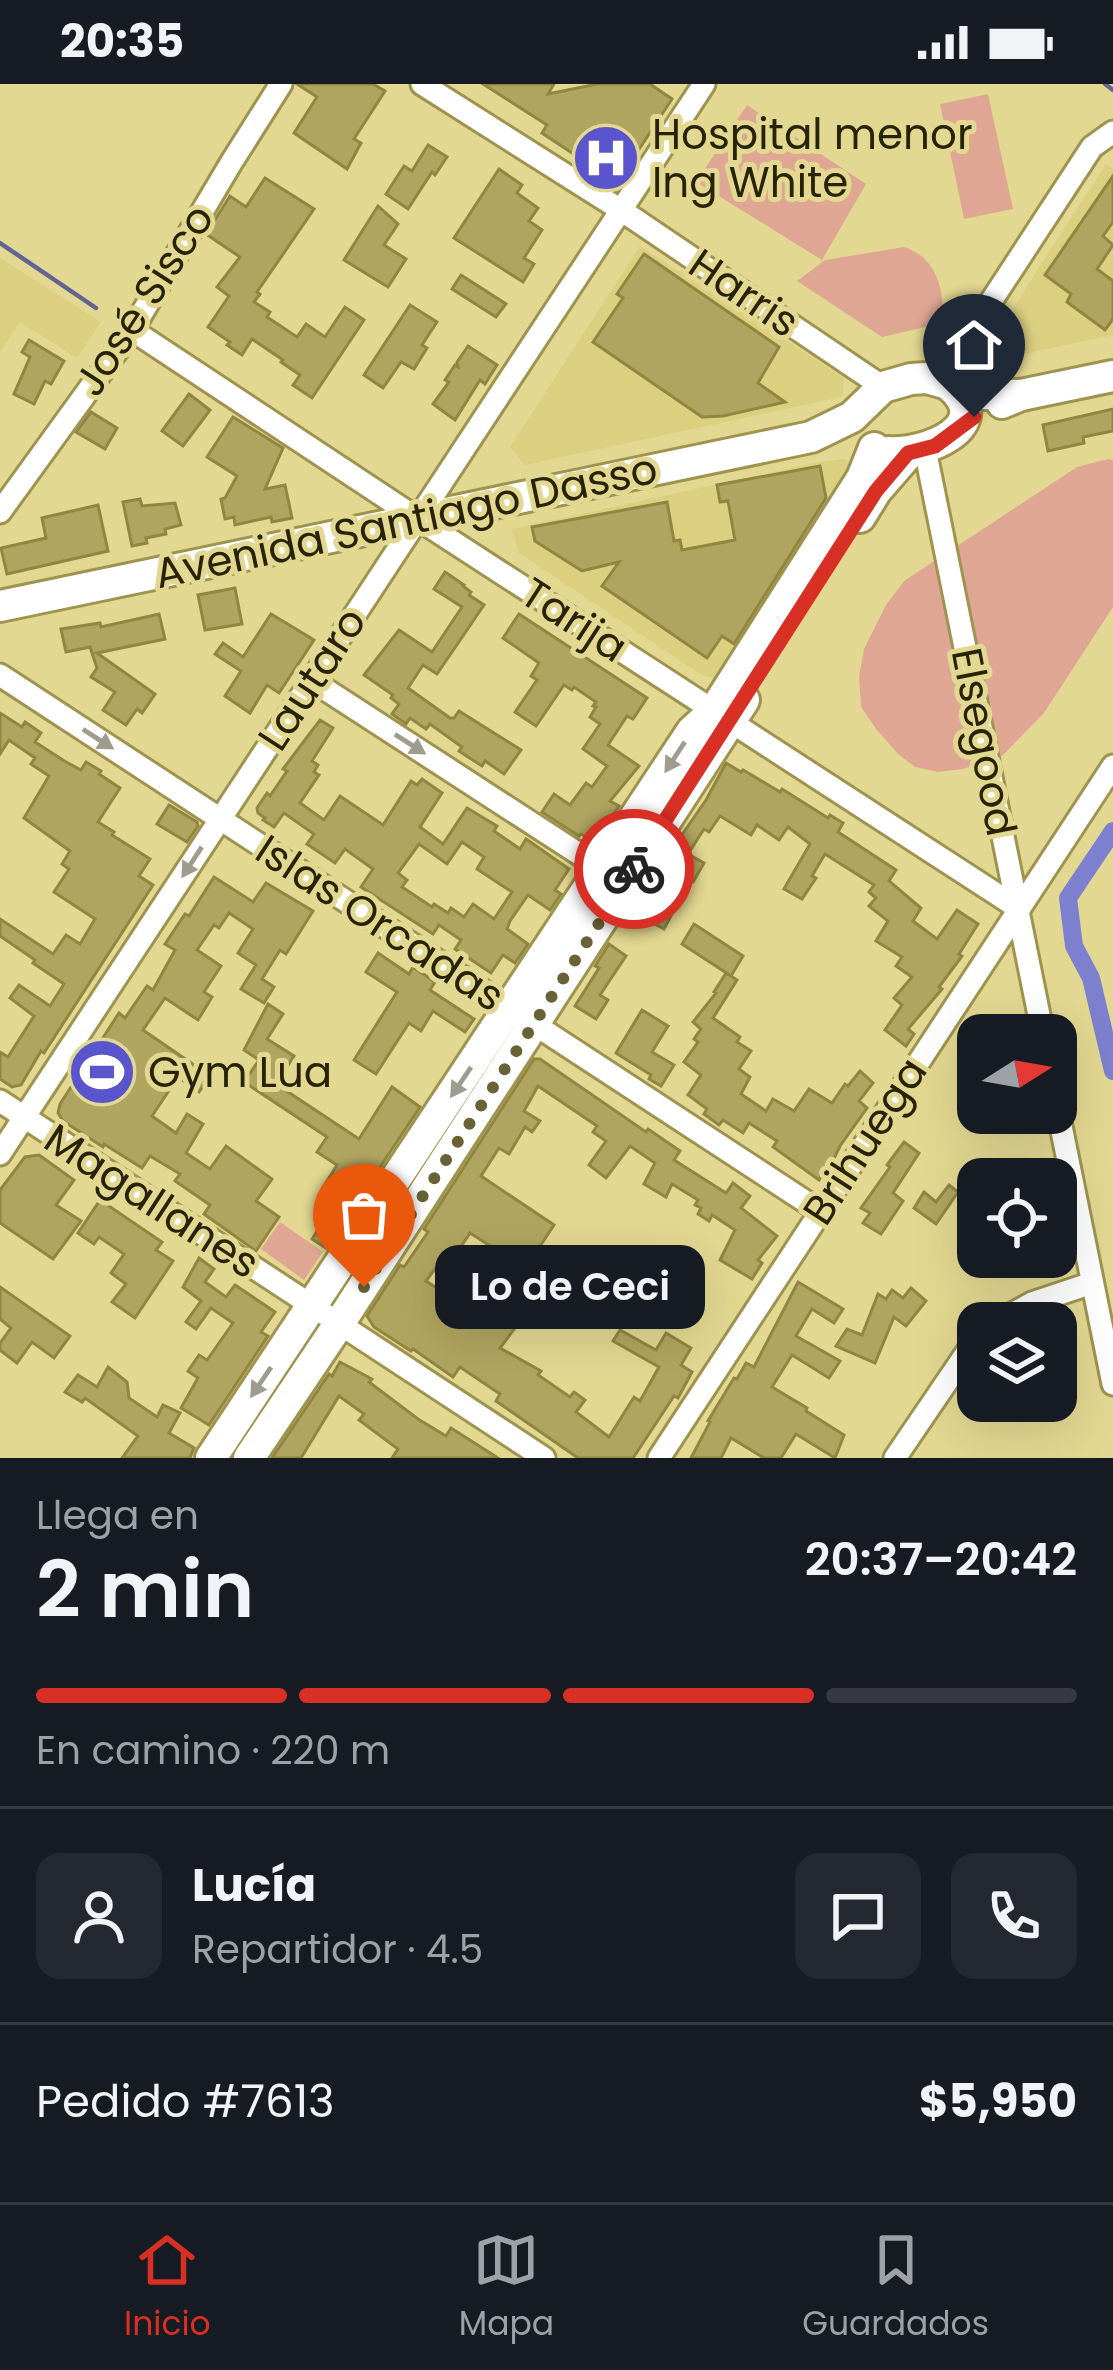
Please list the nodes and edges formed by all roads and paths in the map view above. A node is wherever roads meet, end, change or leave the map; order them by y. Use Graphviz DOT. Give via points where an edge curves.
graph roads {
  1 [pos="281,84"];
  2 [pos="422,84"];
  3 [pos="704,84"];
  4 [pos="1113,132"];
  5 [pos="621,210"];
  6 [pos="132,329"];
  7 [pos="1113,376"];
  8 [pos="945,383"];
  9 [pos="1021,395"];
  10 [pos="873,397"];
  11 [pos="962,425"];
  12 [pos="811,437"];
  13 [pos="870,445"];
  14 [pos="917,451"];
  15 [pos="0,512"];
  16 [pos="418,519"];
  17 [pos="0,606"];
  18 [pos="0,675"];
  19 [pos="311,680"];
  20 [pos="722,717"];
  21 [pos="1113,766"];
  22 [pos="220,819"];
  23 [pos="614,876"];
  24 [pos="1018,908"];
  25 [pos="1039,1014"];
  26 [pos="522,1016"];
  27 [pos="0,1101"];
  28 [pos="24,1117"];
  29 [pos="1063,1134"];
  30 [pos="0,1154"];
  31 [pos="820,1211"];
  32 [pos="1092,1283"];
  33 [pos="1035,1302"];
  34 [pos="312,1306"];
  35 [pos="340,1324"];
  36 [pos="957,1367"];
  37 [pos="1113,1384"];
  38 [pos="211,1458"];
  39 [pos="249,1458"];
  40 [pos="544,1458"];
  41 [pos="659,1458"];
  42 [pos="895,1458"];
  1 -- 6 [label="street, José Sisco"];
  2 -- 5 [label="street, Harris"];
  3 -- 5 [label="street, Lautaro"];
  4 -- 8 [label="street" via="1093,147"];
  5 -- 10 [label="street, Harris"];
  5 -- 16 [label="street, Lautaro"];
  6 -- 15 [label="street, José Sisco"];
  6 -- 16 [label="street, Tarija"];
  7 -- 9 [label="street, Avenida Santiago Dasso"];
  8 -- 9 [label="street, Avenida Santiago Dasso"];
  8 -- 10 [label="street, Avenida Santiago Dasso" via="911,379"];
  8 -- 11 [label="street" via="963,403"];
  9 -- 11 [label="street, Avenida Santiago Dasso"];
  10 -- 12 [label="street, Avenida Santiago Dasso"];
  10 -- 13 [label="street" via="860,424"];
  11 -- 14 [label="street, Avenida Santiago Dasso"];
  12 -- 13 [label="street, Avenida Santiago Dasso"];
  12 -- 16 [label="street, Avenida Santiago Dasso"];
  13 -- 14 [label="street, Avenida Santiago Dasso"];
  13 -- 20 [label="street" via="862,478"];
  14 -- 20 [label="street" via="876,491"];
  14 -- 24 [label="street, Elsegood"];
  16 -- 17 [label="street, Avenida Santiago Dasso"];
  16 -- 19 [label="street, Lautaro"];
  16 -- 20 [label="street, Tarija"];
  18 -- 22 [label="street, Islas Orcadas, one-way"];
  19 -- 22 [label="street, Lautaro"];
  19 -- 23 [label="street, one-way"];
  20 -- 23 [label="street" via="692,731"];
  20 -- 24 [label="street, Tarija"];
  21 -- 24 [label="street, Brihuega"];
  22 -- 26 [label="street, Islas Orcadas"];
  22 -- 28 [label="street, Lautaro, one-way"];
  23 -- 26 [label="street"];
  24 -- 25 [label="street, Elsegood"];
  24 -- 31 [label="street, Brihuega"];
  26 -- 31 [label="street, Islas Orcadas"];
  26 -- 34 [label="street, one-way"];
  26 -- 35 [label="street"];
  27 -- 28 [label="street, Magallanes"];
  28 -- 30 [label="street, Lautaro"];
  28 -- 34 [label="street, Magallanes"];
  29 -- 32 [label="street"];
  31 -- 41 [label="street, Brihuega"];
  32 -- 33 [label="street"];
  32 -- 37 [label="street"];
  34 -- 35 [label="street, Magallanes"];
  34 -- 38 [label="street, one-way"];
  35 -- 39 [label="street"];
  35 -- 40 [label="street, Magallanes"];
  36 -- 42 [label="street"];
}
